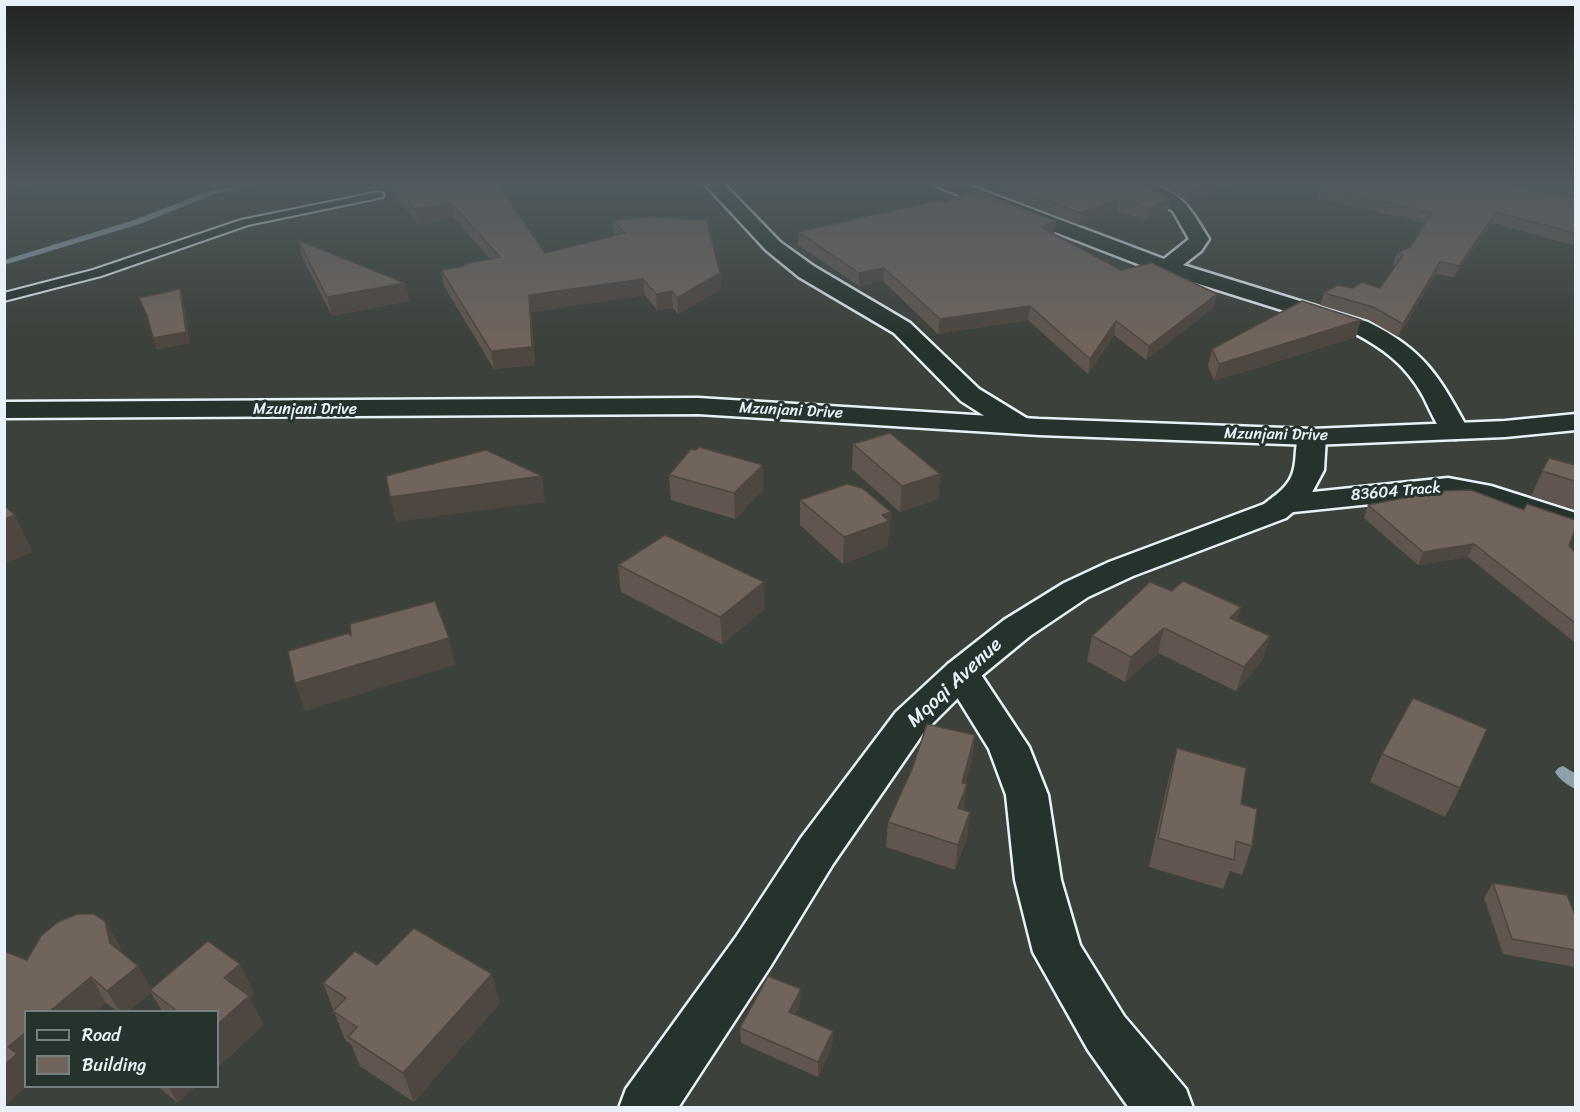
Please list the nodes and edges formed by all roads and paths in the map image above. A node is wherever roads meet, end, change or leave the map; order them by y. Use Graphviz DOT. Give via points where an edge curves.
graph roads {
  1 [pos="212,234"];
  2 [pos="761,234"];
  3 [pos="1081,234"];
  4 [pos="1196,234"];
  5 [pos="1167,266"];
  6 [pos="4,297"];
  7 [pos="4,410"];
  8 [pos="1575,422"];
  9 [pos="1018,425"];
  10 [pos="1455,431"];
  11 [pos="1312,437"];
  12 [pos="1284,504"];
  13 [pos="1575,524"];
  14 [pos="961,674"];
  15 [pos="646,1107"];
  16 [pos="1166,1107"];
  1 -- 6 [label="lane" via="97,273"];
  2 -- 9 [label="street" via="807,272 902,328 970,395"];
  3 -- 5 [label="street"];
  4 -- 5 [label="street" via="1199,239 1194,247"];
  5 -- 10 [label="street" via="1360,327 1388,340 1421,370"];
  7 -- 9 [label="street, Mzunjani Drive" via="698,406"];
  8 -- 10 [label="street, Mzunjani Drive"];
  9 -- 11 [label="street, Mzunjani Drive"];
  10 -- 11 [label="street, Mzunjani Drive"];
  11 -- 12 [label="street, Mqoqi Avenue" via="1309,470 1298,492"];
  12 -- 13 [label="street, 83604 Track" via="1448,487 1480,492"];
  12 -- 14 [label="street, Mqoqi Avenue" via="1275,511 1076,590 1017,628"];
  14 -- 15 [label="street, Mqoqi Avenue" via="910,722 818,850"];
  14 -- 16 [label="street" via="1010,747 1027,795 1038,880 1057,952 1106,1033"];
}
